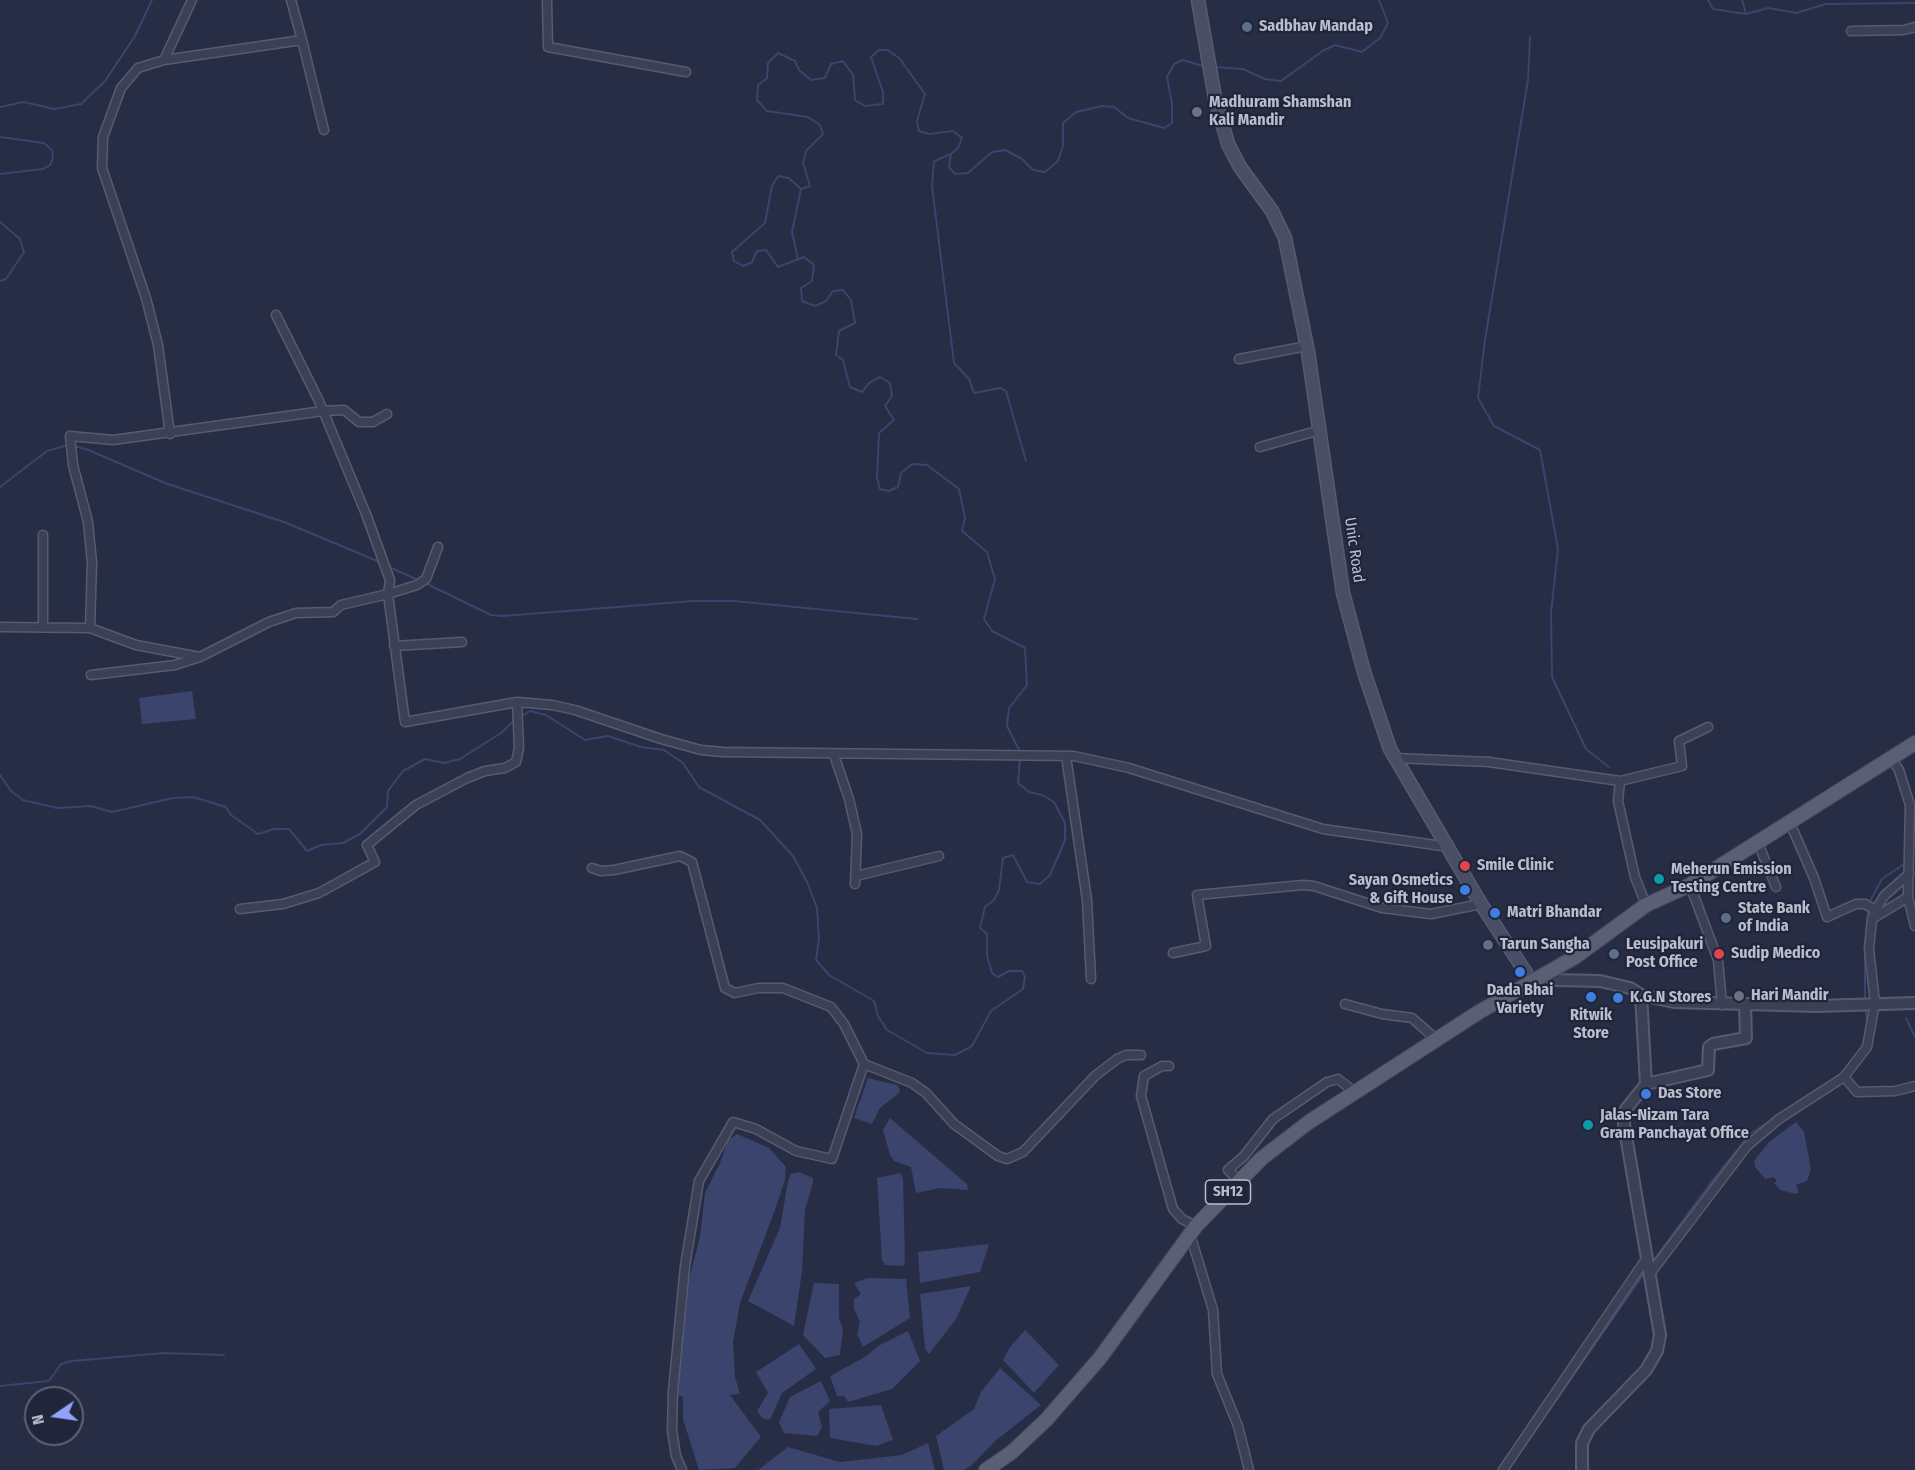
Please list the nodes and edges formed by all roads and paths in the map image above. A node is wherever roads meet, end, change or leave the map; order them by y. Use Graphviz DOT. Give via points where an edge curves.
graph roads {
  1 [pos="192,0"];
  2 [pos="291,0"];
  3 [pos="547,0"];
  4 [pos="1198,0"];
  5 [pos="1915,27"];
  6 [pos="1851,32"];
  7 [pos="302,40"];
  8 [pos="164,60"];
  9 [pos="686,72"];
  10 [pos="324,130"];
  11 [pos="276,315"];
  12 [pos="1307,346"];
  13 [pos="1239,359"];
  14 [pos="323,411"];
  15 [pos="387,414"];
  16 [pos="1320,430"];
  17 [pos="170,434"];
  18 [pos="1260,447"];
  19 [pos="43,535"];
  20 [pos="438,547"];
  21 [pos="388,594"];
  22 [pos="0,627"];
  23 [pos="43,627"];
  24 [pos="90,628"];
  25 [pos="462,642"];
  26 [pos="394,646"];
  27 [pos="200,657"];
  28 [pos="91,675"];
  29 [pos="517,706"];
  30 [pos="1708,727"];
  31 [pos="1915,743"];
  32 [pos="834,755"];
  33 [pos="1066,756"];
  34 [pos="1395,758"];
  35 [pos="1892,759"];
  36 [pos="1620,781"];
  37 [pos="1790,823"];
  38 [pos="1758,843"];
  39 [pos="1449,847"];
  40 [pos="939,856"];
  41 [pos="592,868"];
  42 [pos="1910,869"];
  43 [pos="1690,885"];
  44 [pos="1776,887"];
  45 [pos="1908,897"];
  46 [pos="1481,904"];
  47 [pos="1646,905"];
  48 [pos="1870,907"];
  49 [pos="240,909"];
  50 [pos="1872,920"];
  51 [pos="1915,926"];
  52 [pos="1173,954"];
  53 [pos="1546,975"];
  54 [pos="1091,979"];
  55 [pos="1532,982"];
  56 [pos="1641,995"];
  57 [pos="1875,1003"];
  58 [pos="1915,1003"];
  59 [pos="1345,1004"];
  60 [pos="1722,1005"];
  61 [pos="1745,1005"];
  62 [pos="1437,1040"];
  63 [pos="1141,1055"];
  64 [pos="864,1064"];
  65 [pos="1169,1066"];
  66 [pos="1844,1077"];
  67 [pos="1646,1084"];
  68 [pos="1915,1086"];
  69 [pos="1356,1093"];
  70 [pos="1239,1181"];
  71 [pos="1193,1230"];
  72 [pos="1646,1259"];
  73 [pos="1648,1275"];
  74 [pos="682,1470"];
  75 [pos="986,1470"];
  76 [pos="1249,1470"];
  77 [pos="1503,1470"];
  78 [pos="1582,1470"];
  1 -- 8 [label="street"];
  2 -- 7 [label="street"];
  3 -- 9 [label="street" via="548,47"];
  4 -- 12 [label="main road, Unic Road" via="1227,144 1286,238"];
  5 -- 6 [label="street"];
  7 -- 8 [label="street"];
  7 -- 10 [label="street"];
  8 -- 17 [label="street" via="138,68 121,88 101,152 102,168 156,335"];
  11 -- 14 [label="street"];
  12 -- 13 [label="street"];
  12 -- 16 [label="main road, Unic Road"];
  14 -- 15 [label="street" via="344,410 359,422 373,422"];
  14 -- 17 [label="street"];
  14 -- 21 [label="street" via="384,559 390,580"];
  16 -- 18 [label="street"];
  16 -- 34 [label="main road, Unic Road" via="1343,593 1364,672"];
  17 -- 24 [label="street" via="113,440 70,436 88,522 92,563"];
  19 -- 23 [label="street"];
  20 -- 21 [label="street" via="426,579"];
  21 -- 26 [label="street"];
  21 -- 27 [label="street" via="340,604 333,612 296,613 269,622"];
  22 -- 23 [label="street"];
  23 -- 24 [label="street"];
  24 -- 27 [label="street" via="136,645"];
  25 -- 26 [label="street"];
  26 -- 29 [label="street" via="405,722"];
  27 -- 28 [label="street" via="175,665"];
  29 -- 32 [label="street" via="552,705 575,710 701,750"];
  29 -- 49 [label="street" via="516,762 467,778 416,805 367,845 375,862 319,893 299,901"];
  30 -- 36 [label="street" via="1679,741 1682,766"];
  31 -- 35 [label="main road, SH12"];
  32 -- 33 [label="street"];
  32 -- 40 [label="street" via="857,834 855,880"];
  33 -- 39 [label="street" via="1129,768 1323,829"];
  33 -- 54 [label="street" via="1087,900"];
  34 -- 36 [label="street" via="1489,762"];
  34 -- 39 [label="main road, Unic Road"];
  35 -- 37 [label="main road, SH12"];
  35 -- 42 [label="street" via="1910,805"];
  36 -- 47 [label="street" via="1618,801 1635,877"];
  37 -- 38 [label="main road, SH12"];
  37 -- 48 [label="street" via="1827,917 1856,904"];
  38 -- 43 [label="main road, SH12"];
  38 -- 44 [label="street"];
  39 -- 46 [label="main road, Unic Road"];
  41 -- 64 [label="street" via="614,870 680,856 692,862 725,988 735,993 783,988 831,1007"];
  42 -- 45 [label="street"];
  42 -- 48 [label="street"];
  43 -- 47 [label="main road, SH12"];
  43 -- 60 [label="street" via="1718,960"];
  45 -- 50 [label="street"];
  45 -- 51 [label="street"];
  46 -- 52 [label="street" via="1431,914 1382,908 1303,885 1197,895 1206,946"];
  46 -- 55 [label="main road, Unic Road"];
  47 -- 53 [label="main road, SH12"];
  48 -- 50 [label="street"];
  50 -- 57 [label="street" via="1869,949"];
  53 -- 55 [label="main road, SH12"];
  53 -- 56 [label="street" via="1554,980 1600,981 1630,988"];
  55 -- 62 [label="main road, SH12"];
  56 -- 60 [label="street"];
  56 -- 67 [label="street"];
  57 -- 58 [label="street"];
  57 -- 61 [label="street"];
  57 -- 66 [label="street" via="1867,1047"];
  59 -- 62 [label="street" via="1412,1018"];
  60 -- 61 [label="street"];
  61 -- 67 [label="street" via="1746,1038 1711,1045 1708,1070"];
  62 -- 69 [label="main road, SH12"];
  63 -- 64 [label="street" via="1126,1055 1095,1076 1023,1152 1007,1159 966,1134 912,1083"];
  64 -- 74 [label="street" via="832,1159 796,1151 756,1129 733,1122 699,1181 685,1266 673,1391 672,1430"];
  65 -- 71 [label="street" via="1144,1076 1141,1096 1173,1209"];
  66 -- 68 [label="street" via="1857,1092"];
  66 -- 73 [label="street" via="1779,1119 1747,1146"];
  67 -- 72 [label="street" via="1626,1109 1624,1124"];
  69 -- 70 [label="main road, SH12" via="1309,1122"];
  69 -- 70 [label="street" via="1338,1079 1328,1082 1273,1119 1228,1170"];
  70 -- 71 [label="main road, SH12"];
  71 -- 75 [label="main road, SH12" via="1100,1358 1046,1420"];
  71 -- 76 [label="street" via="1213,1310 1217,1374 1238,1426"];
  72 -- 73 [label="street"];
  72 -- 77 [label="street"];
  73 -- 78 [label="street" via="1660,1335 1657,1351 1646,1370 1588,1429 1582,1443"];
}
